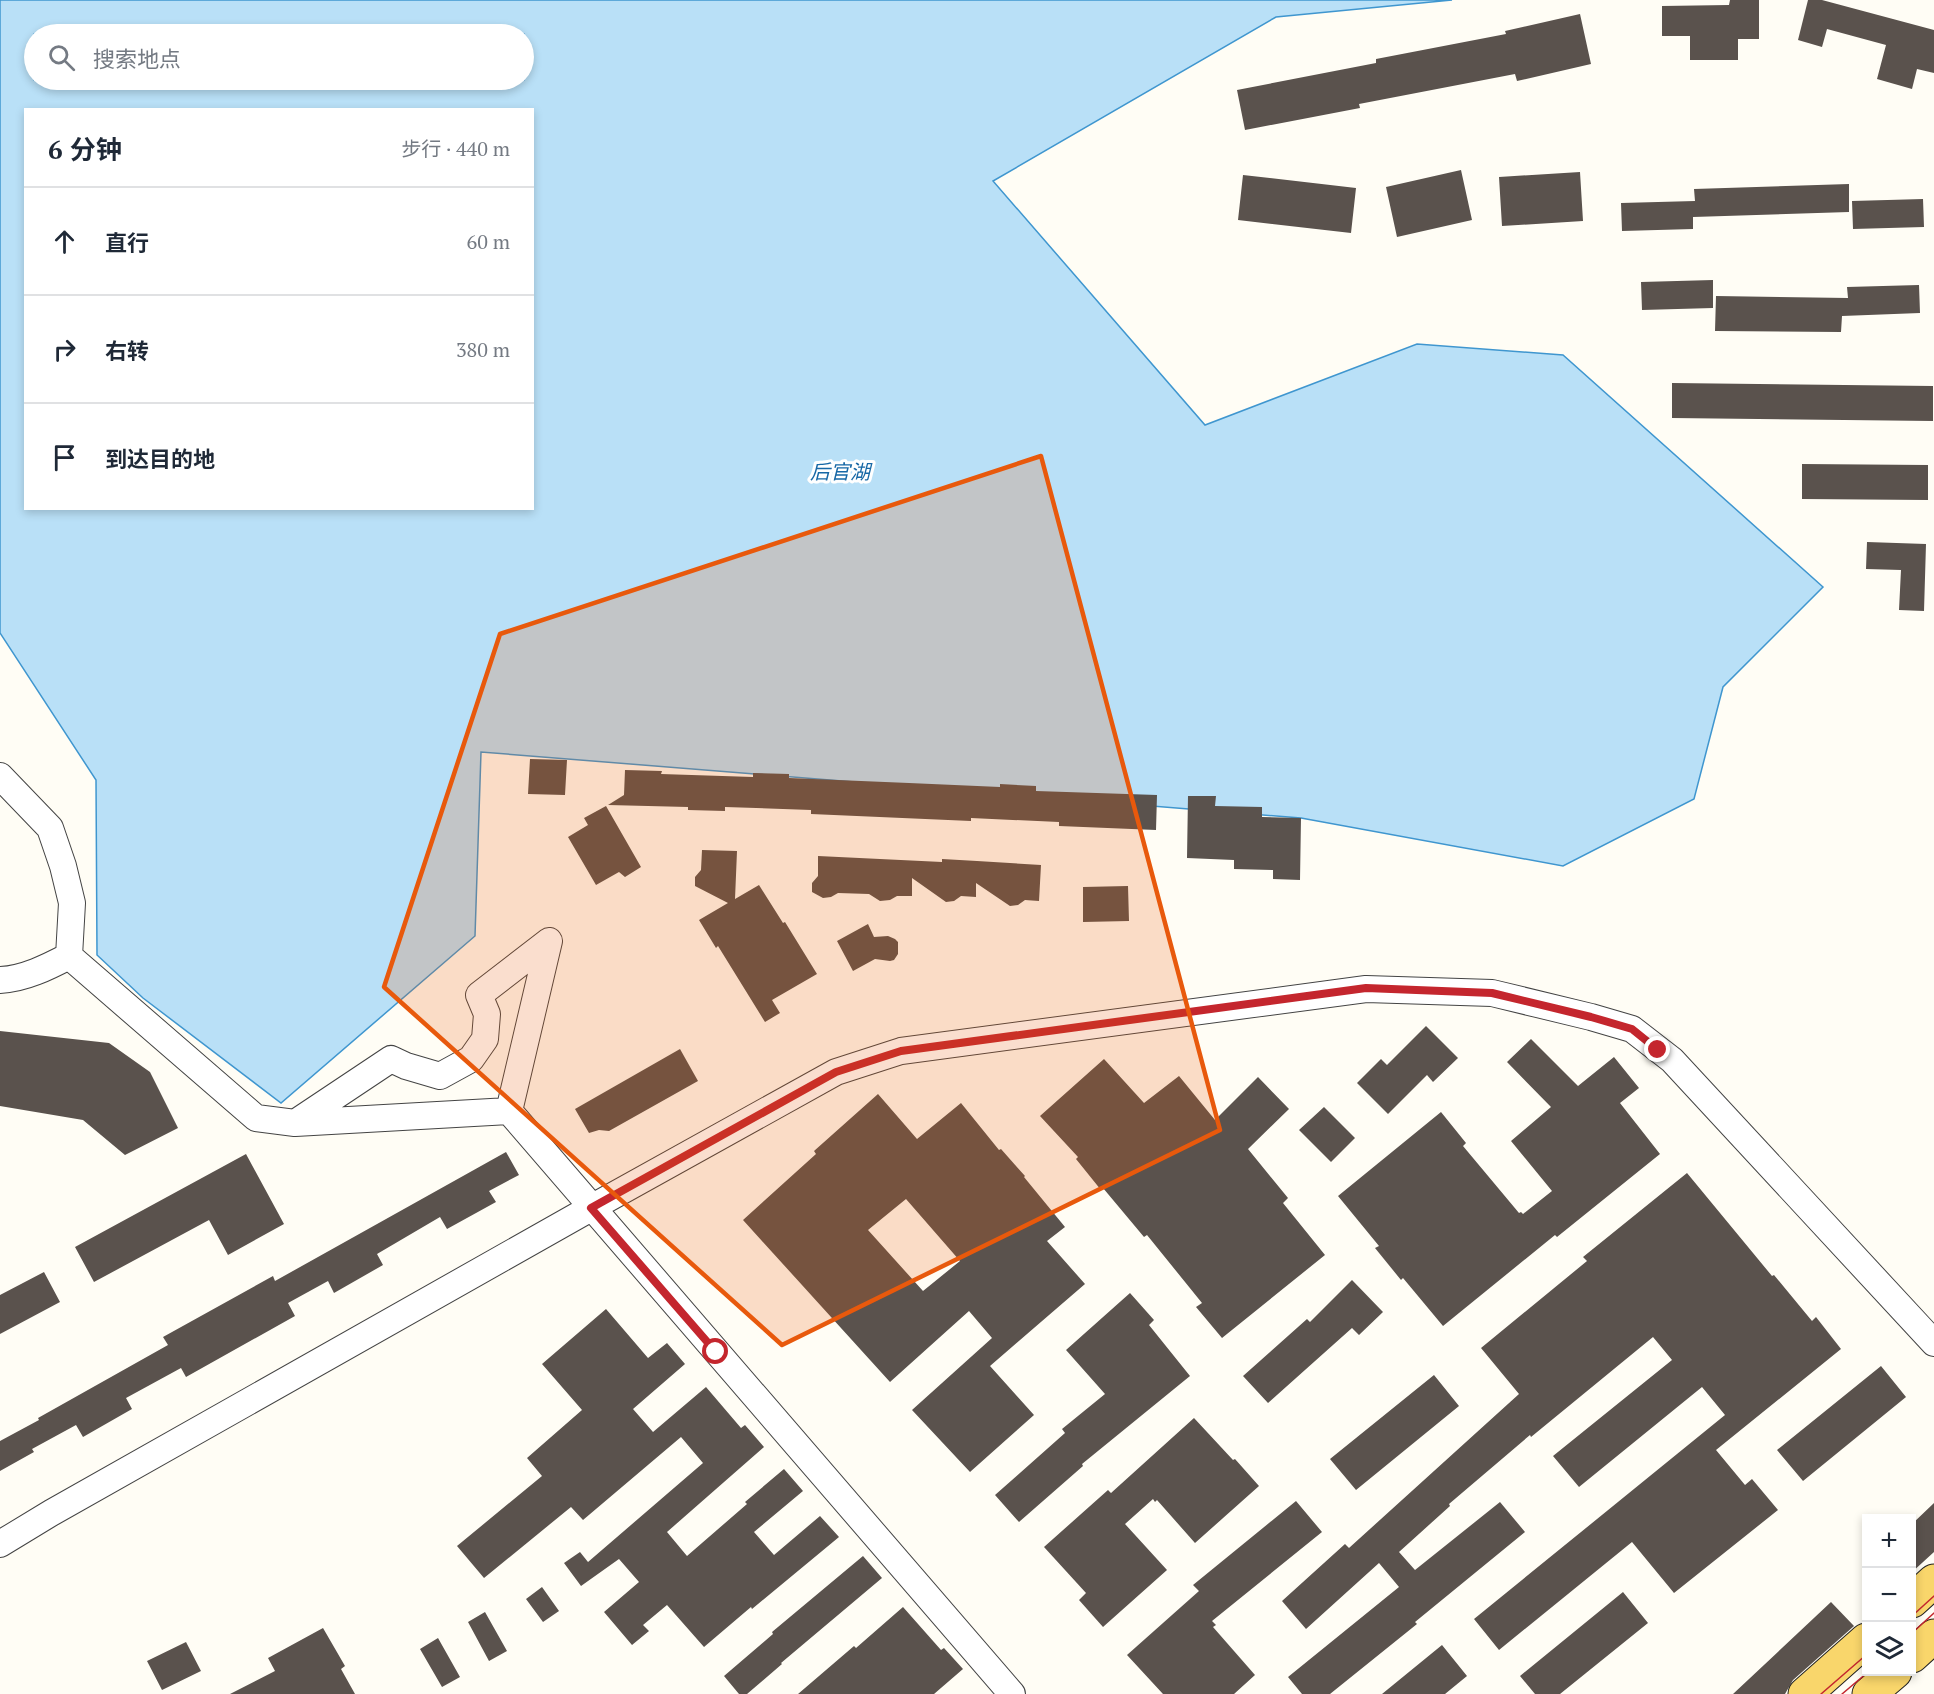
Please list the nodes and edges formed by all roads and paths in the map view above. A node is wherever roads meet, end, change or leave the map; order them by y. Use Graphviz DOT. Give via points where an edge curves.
graph roads {
  1 [pos="0,776"];
  2 [pos="69,956"];
  3 [pos="0,980"];
  4 [pos="509,1112"];
  5 [pos="295,1123"];
  6 [pos="591,1208"];
  7 [pos="1934,1343"];
  8 [pos="0,1544"];
  9 [pos="1934,1581"];
  10 [pos="1916,1596"];
  11 [pos="1934,1636"];
  12 [pos="1862,1644"];
  13 [pos="1916,1652"];
  14 [pos="1889,1676"];
  15 [pos="1012,1694"];
  16 [pos="1805,1694"];
  17 [pos="1869,1694"];
  1 -- 2 [label="street" via="50,828 72,903"];
  2 -- 3 [label="street"];
  2 -- 5 [label="street" via="256,1118"];
  4 -- 5 [label="street"];
  4 -- 5 [label="street" via="549,941 479,995 487,1014 485,1039 471,1059 440,1076 391,1059"];
  4 -- 6 [label="street"];
  6 -- 7 [label="street" via="836,1072 901,1051 1366,988 1492,993 1632,1029 1672,1060"];
  6 -- 8 [label="street"];
  6 -- 15 [label="street"];
  9 -- 10 [label="main road"];
  11 -- 13 [label="main road"];
  12 -- 16 [label="main road"];
  14 -- 17 [label="main road"];
}
